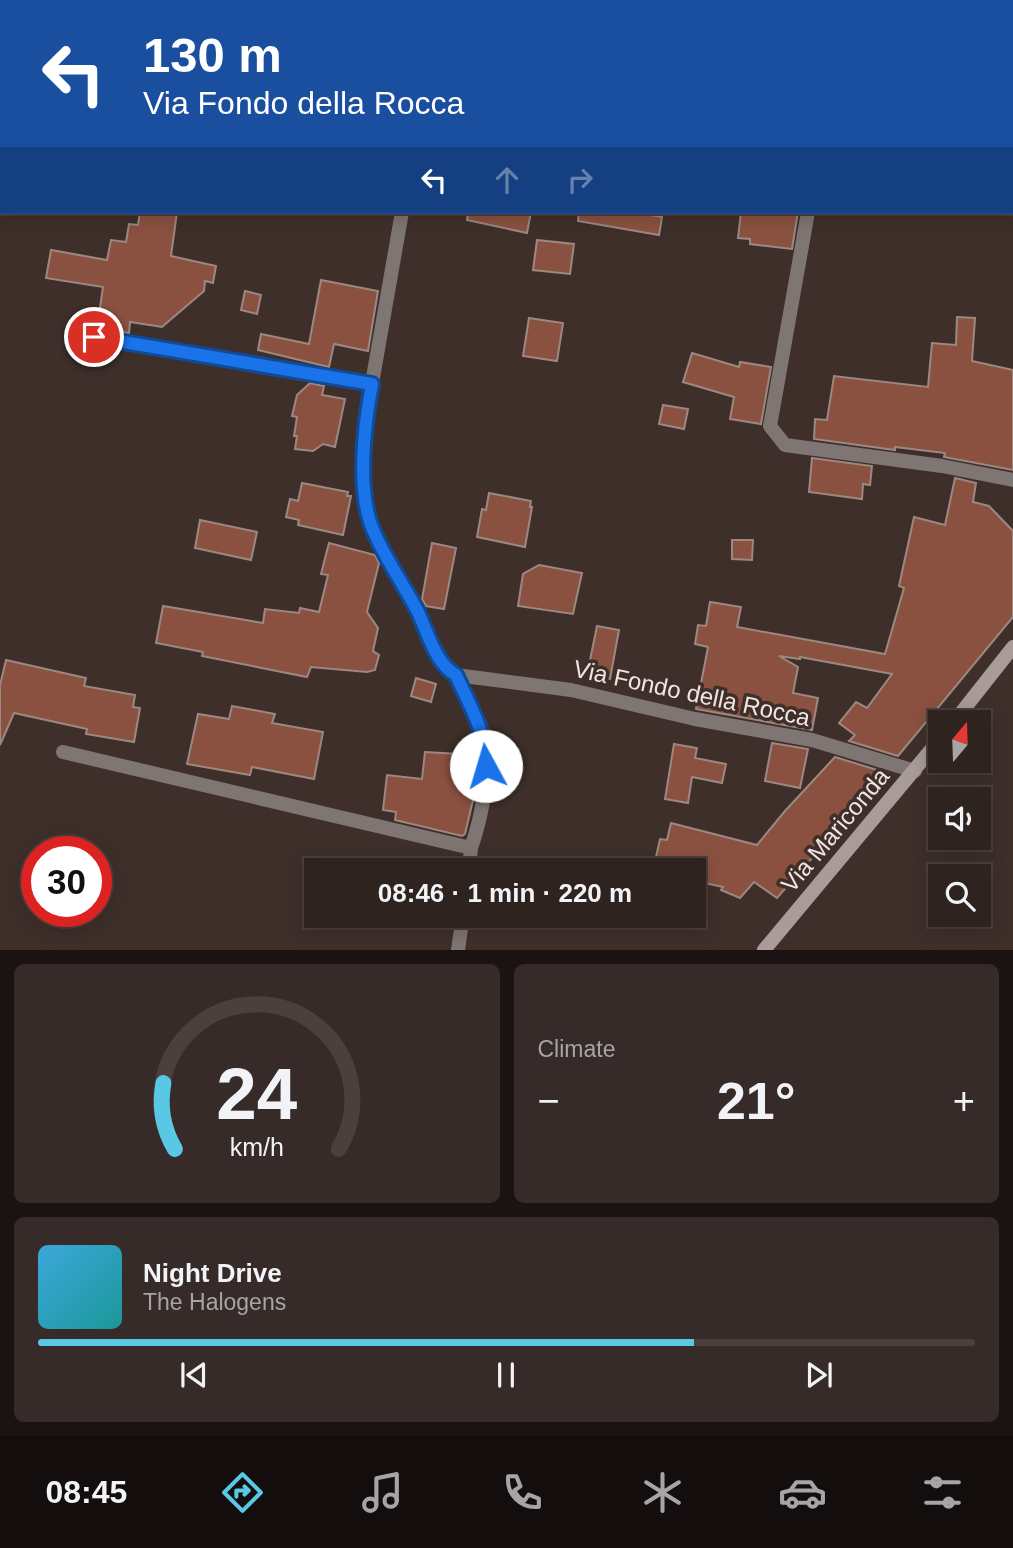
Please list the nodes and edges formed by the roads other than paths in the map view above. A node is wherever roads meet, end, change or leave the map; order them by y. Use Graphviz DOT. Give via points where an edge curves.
graph roads {
  1 [pos="402,214"];
  2 [pos="808,214"];
  3 [pos="94,337"];
  4 [pos="372,384"];
  5 [pos="1013,480"];
  6 [pos="1013,647"];
  7 [pos="456,675"];
  8 [pos="963,710"];
  9 [pos="63,752"];
  10 [pos="928,754"];
  11 [pos="915,771"];
  12 [pos="471,848"];
  13 [pos="470,858"];
  14 [pos="461,928"];
  15 [pos="458,950"];
  16 [pos="764,950"];
  1 -- 4 [label="street"];
  2 -- 5 [label="street" via="770,426 777,437 785,445"];
  3 -- 4 [label="street"];
  4 -- 7 [label="street" via="364,429 365,493 372,530 430,643"];
  6 -- 8 [label="street"];
  7 -- 11 [label="street, Via Fondo della Rocca" via="571,690 812,740"];
  7 -- 12 [label="street" via="486,746 482,802"];
  9 -- 12 [label="street"];
  10 -- 11 [label="street, Via Mariconda"];
  11 -- 16 [label="street, Via Mariconda"];
  12 -- 13 [label="street"];
  14 -- 15 [label="street"];
}
